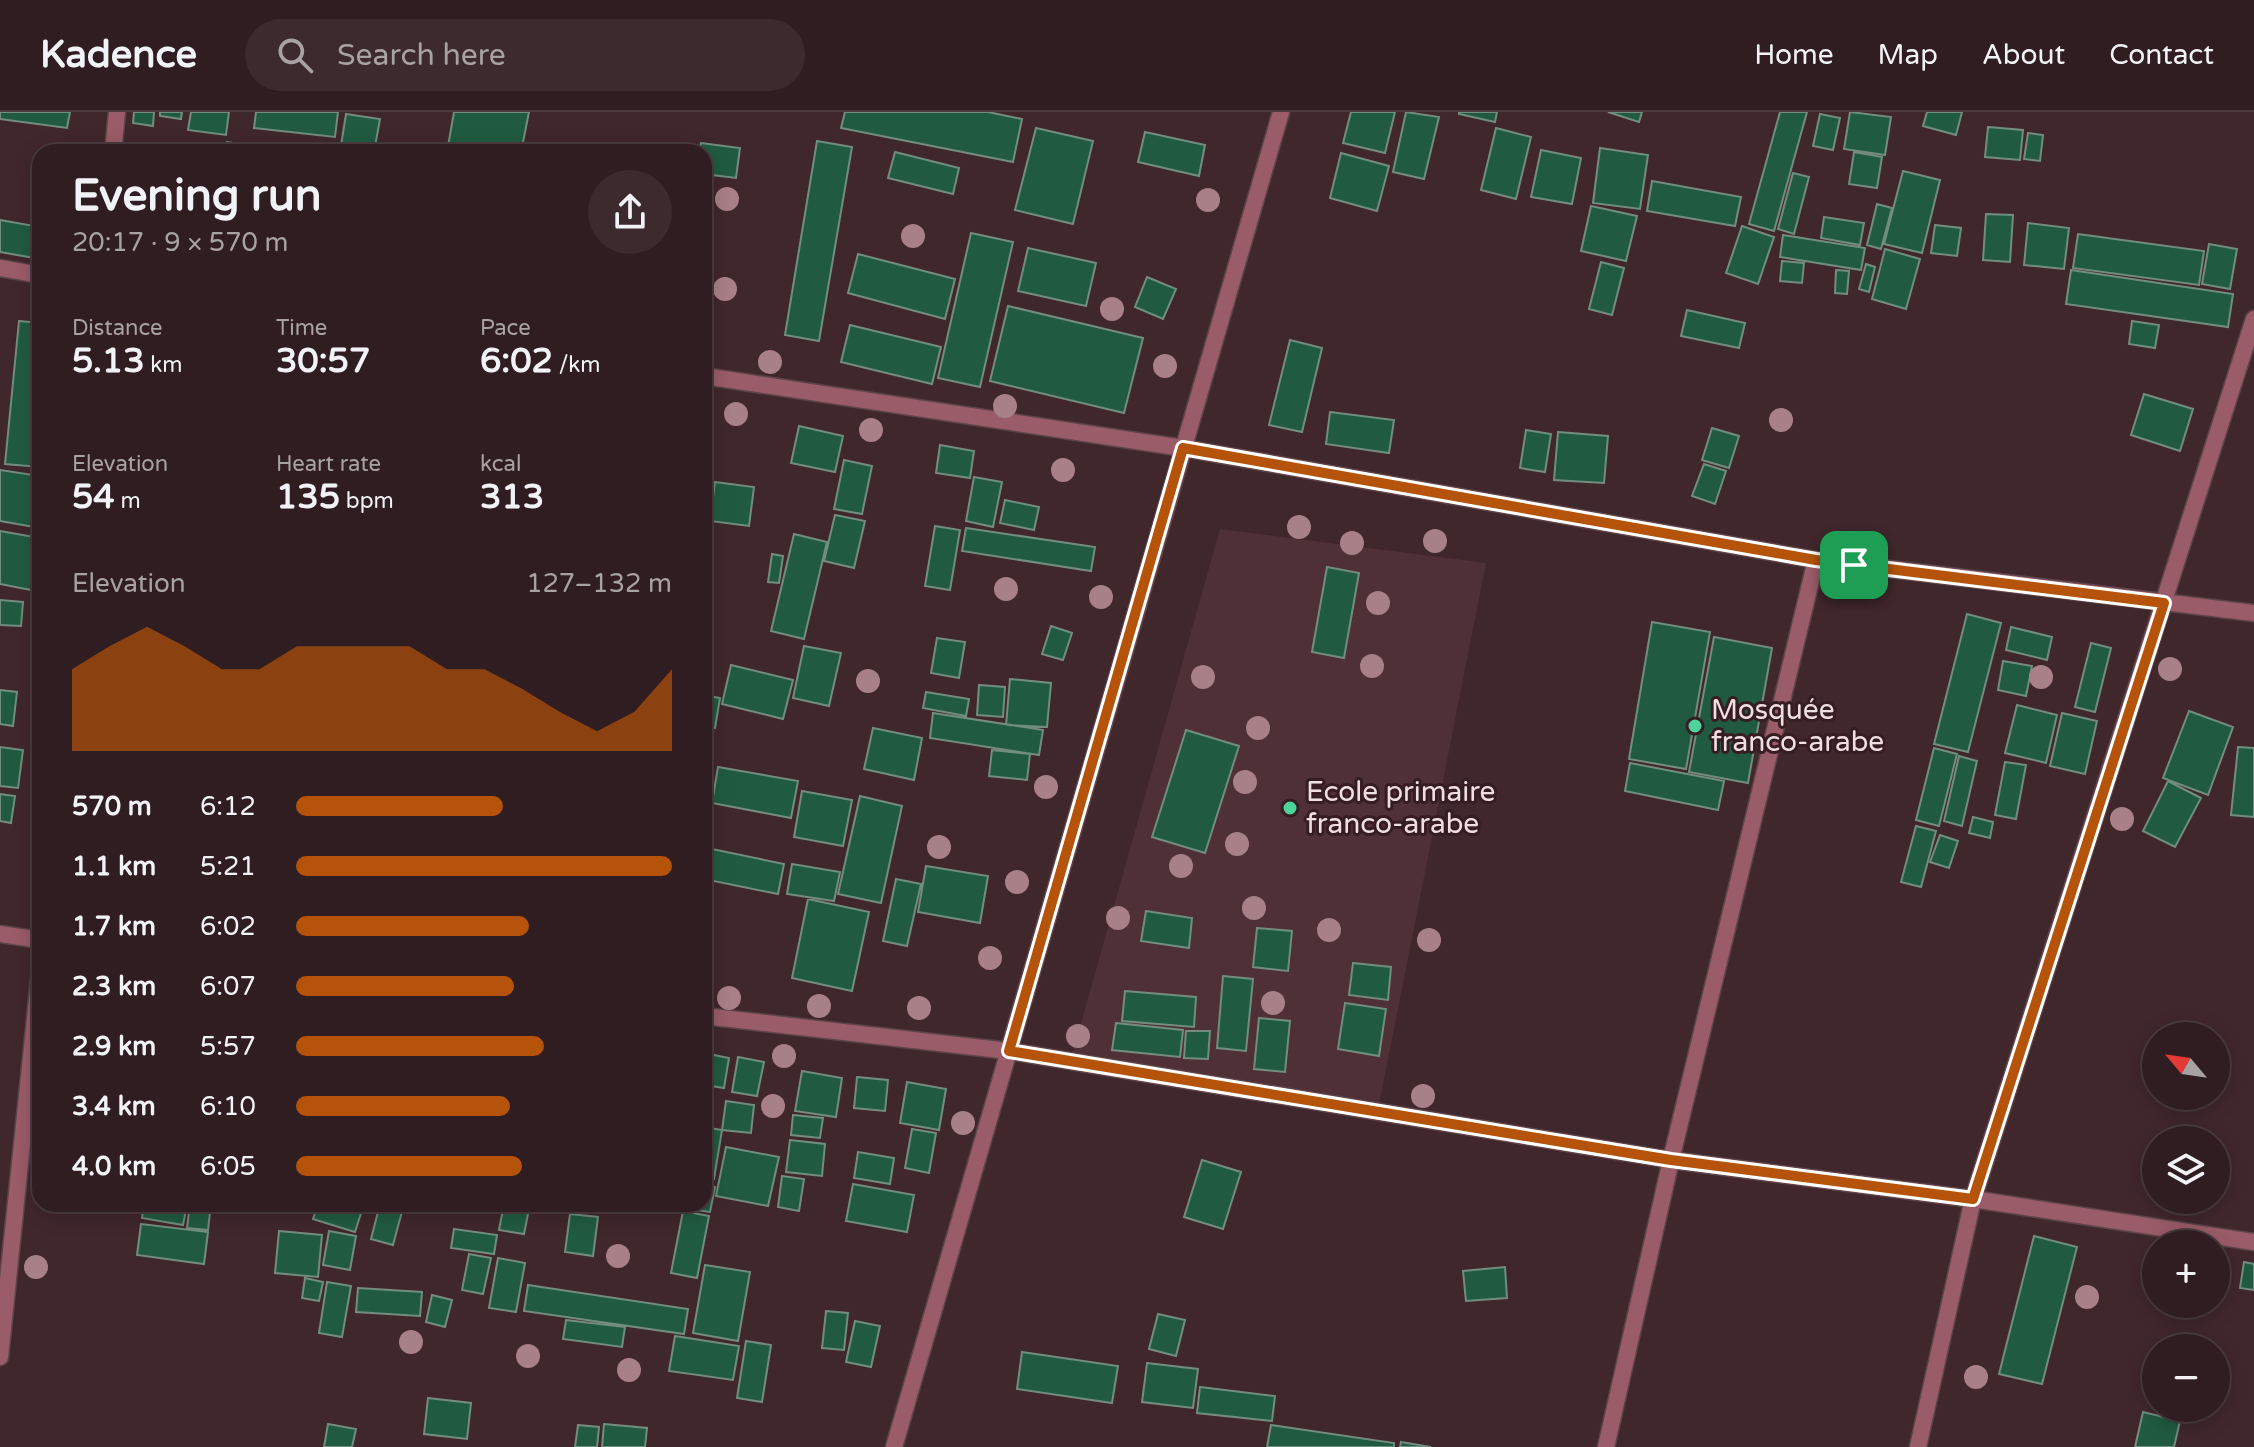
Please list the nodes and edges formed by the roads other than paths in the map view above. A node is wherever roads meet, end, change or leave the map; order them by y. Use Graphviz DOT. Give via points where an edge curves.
graph roads {
  1 [pos="117,112"];
  2 [pos="1281,112"];
  3 [pos="114,144"];
  4 [pos="0,268"];
  5 [pos="32,274"];
  6 [pos="2254,319"];
  7 [pos="712,377"];
  8 [pos="1183,448"];
  9 [pos="1816,560"];
  10 [pos="2164,603"];
  11 [pos="2254,613"];
  12 [pos="0,934"];
  13 [pos="32,939"];
  14 [pos="712,1017"];
  15 [pos="32,1047"];
  16 [pos="1009,1051"];
  17 [pos="1671,1160"];
  18 [pos="1973,1199"];
  19 [pos="2254,1242"];
  20 [pos="0,1357"];
  21 [pos="894,1447"];
  22 [pos="1606,1447"];
  23 [pos="1918,1447"];
  1 -- 3 [label="street"];
  2 -- 8 [label="street"];
  4 -- 5 [label="street"];
  6 -- 10 [label="street"];
  7 -- 8 [label="street"];
  8 -- 9 [label="street"];
  8 -- 16 [label="street"];
  9 -- 10 [label="street"];
  9 -- 17 [label="street"];
  10 -- 11 [label="street"];
  10 -- 18 [label="street"];
  12 -- 13 [label="street"];
  14 -- 16 [label="street"];
  15 -- 20 [label="street"];
  16 -- 17 [label="street"];
  16 -- 21 [label="street"];
  17 -- 18 [label="street"];
  17 -- 22 [label="street"];
  18 -- 19 [label="street"];
  18 -- 23 [label="street"];
}
